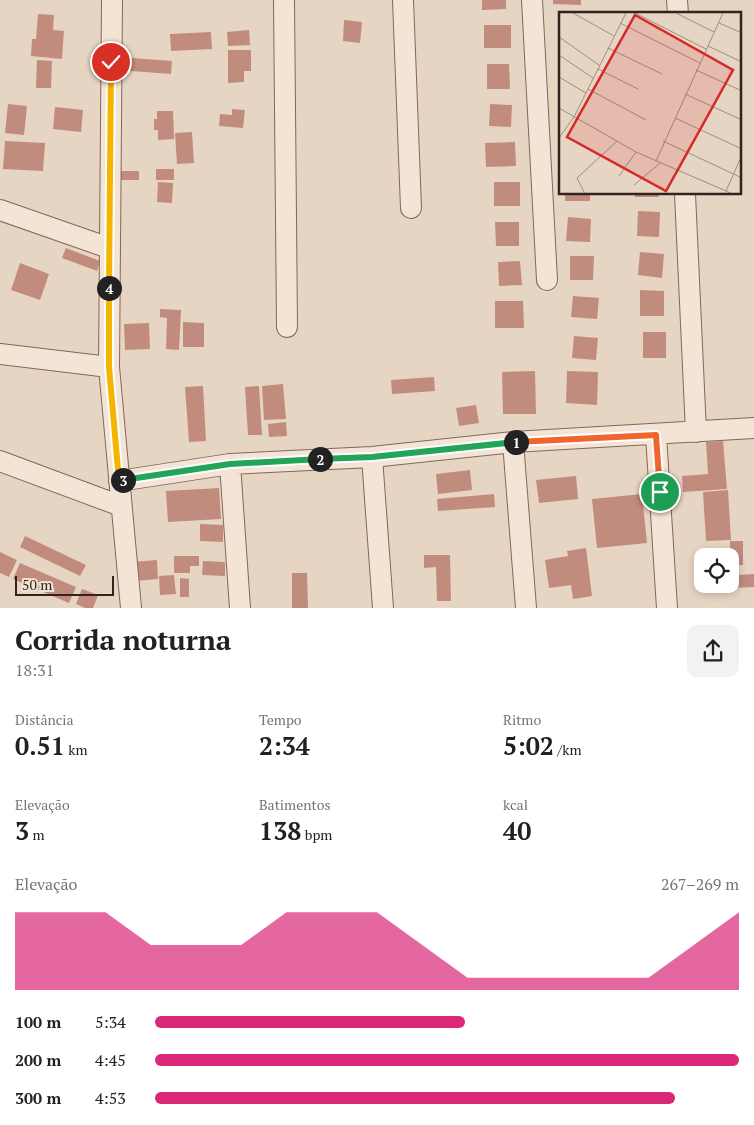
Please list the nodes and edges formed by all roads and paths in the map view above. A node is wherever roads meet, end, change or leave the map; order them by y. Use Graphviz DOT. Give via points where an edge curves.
graph roads {
  1 [pos="112,0"];
  2 [pos="284,0"];
  3 [pos="403,0"];
  4 [pos="532,0"];
  5 [pos="686,195"];
  6 [pos="411,208"];
  7 [pos="0,210"];
  8 [pos="110,248"];
  9 [pos="547,280"];
  10 [pos="287,327"];
  11 [pos="0,354"];
  12 [pos="109,367"];
  13 [pos="754,428"];
  14 [pos="696,432"];
  15 [pos="656,435"];
  16 [pos="513,442"];
  17 [pos="372,457"];
  18 [pos="0,461"];
  19 [pos="230,464"];
  20 [pos="119,481"];
  21 [pos="121,506"];
  22 [pos="131,608"];
  23 [pos="240,608"];
  24 [pos="383,608"];
  25 [pos="526,608"];
  26 [pos="667,608"];
  1 -- 8 [label="street"];
  2 -- 10 [label="street"];
  3 -- 6 [label="street"];
  4 -- 9 [label="street"];
  5 -- 14 [label="street"];
  7 -- 8 [label="street"];
  8 -- 12 [label="street"];
  11 -- 12 [label="street"];
  12 -- 20 [label="street"];
  13 -- 14 [label="street"];
  14 -- 15 [label="street"];
  15 -- 16 [label="street"];
  15 -- 26 [label="street"];
  16 -- 17 [label="street"];
  16 -- 25 [label="street"];
  17 -- 19 [label="street"];
  17 -- 24 [label="street"];
  18 -- 21 [label="street"];
  19 -- 20 [label="street"];
  19 -- 23 [label="street"];
  20 -- 21 [label="street"];
  21 -- 22 [label="street"];
}
